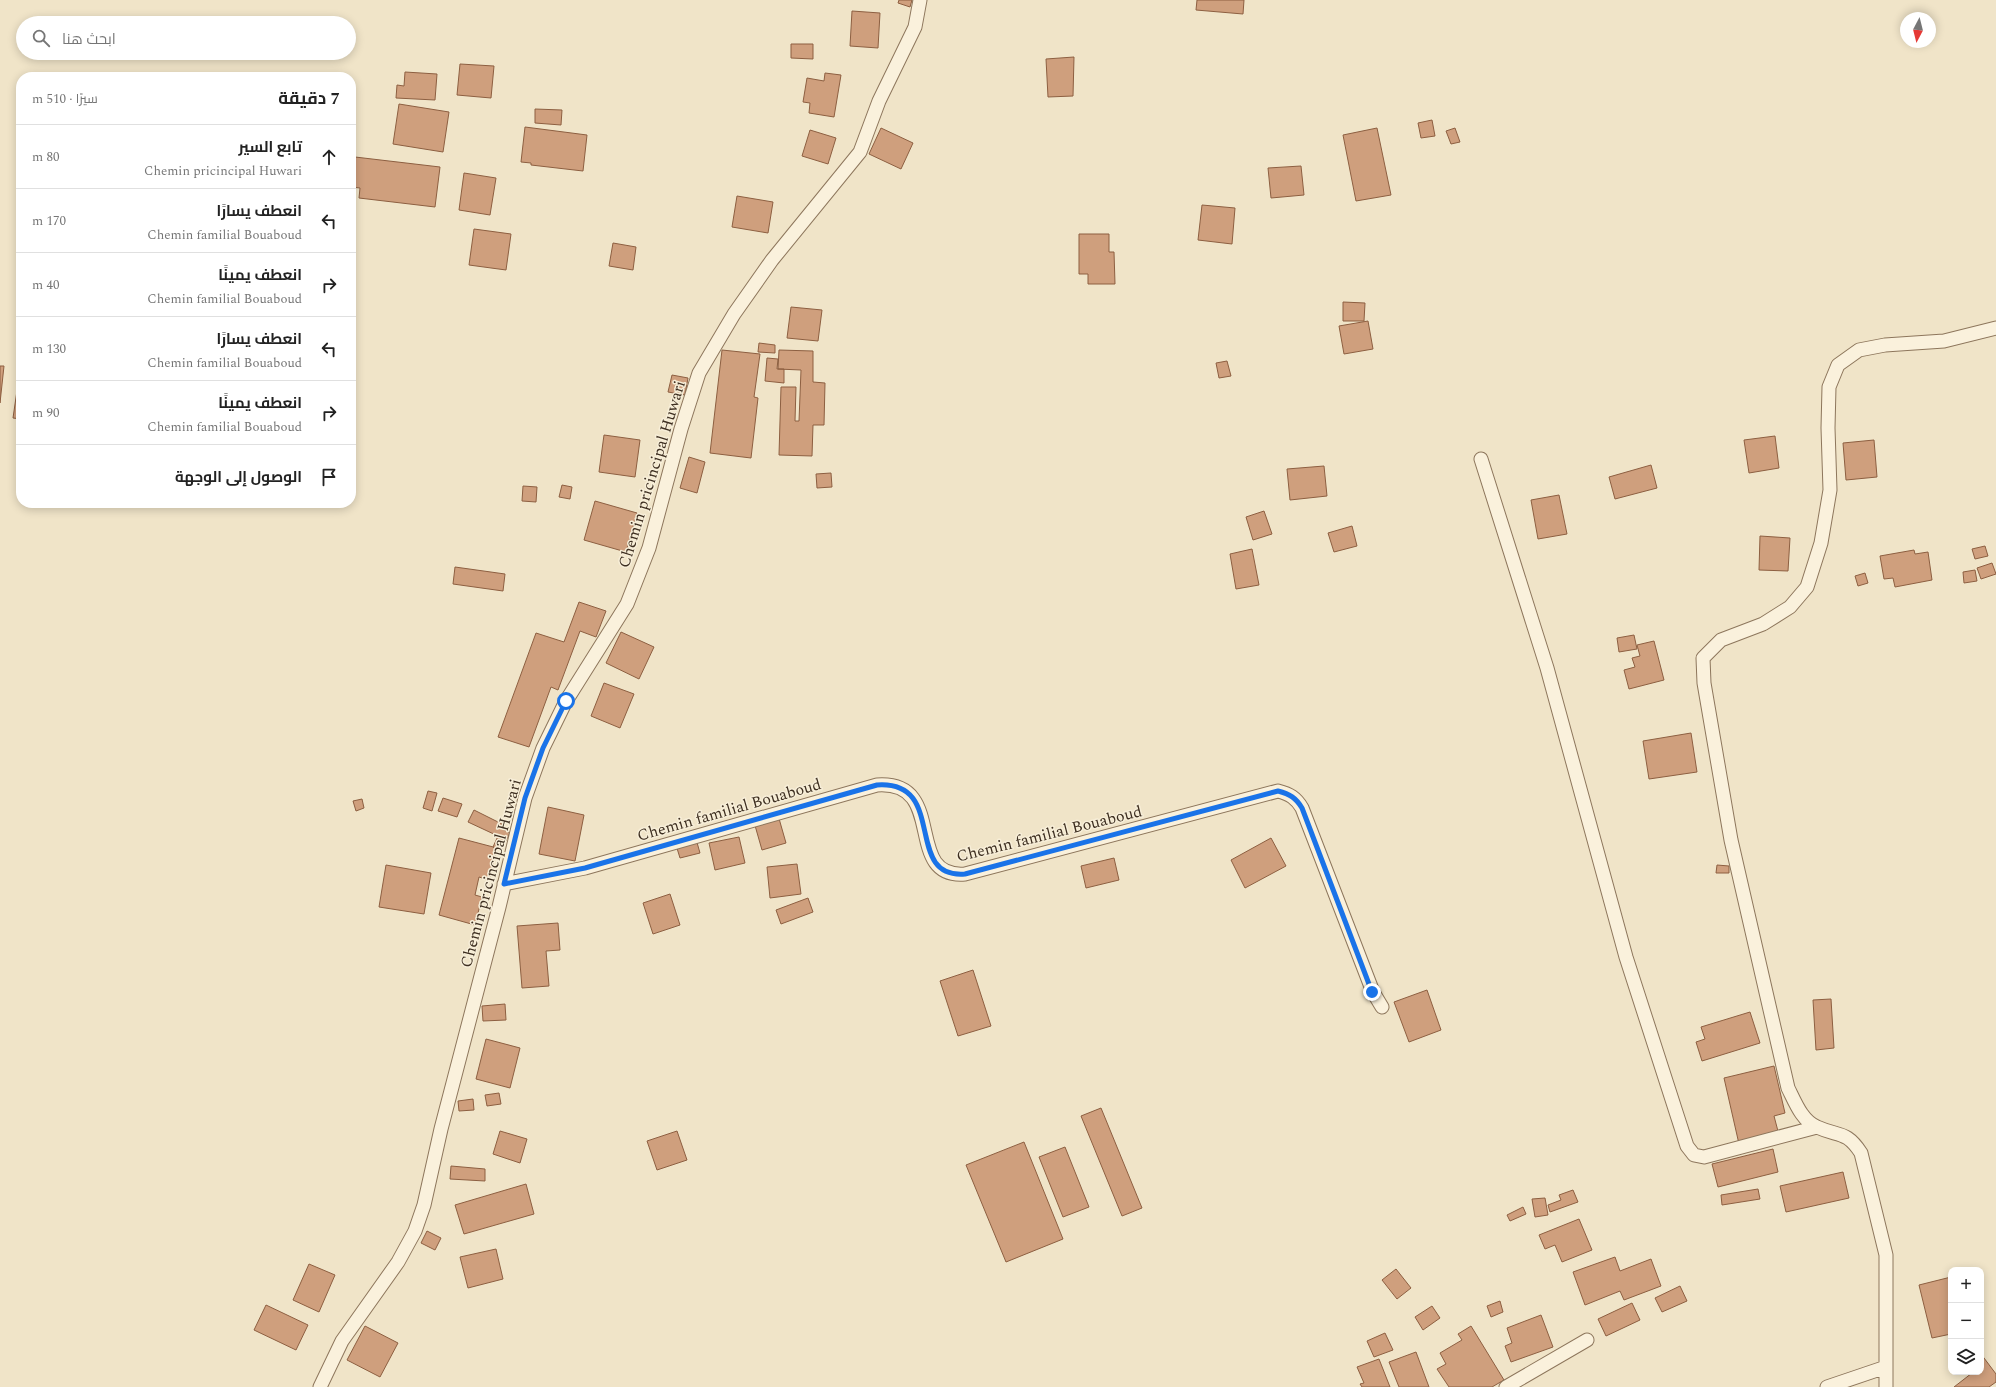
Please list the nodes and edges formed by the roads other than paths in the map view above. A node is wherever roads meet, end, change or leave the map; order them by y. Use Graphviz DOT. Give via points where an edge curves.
graph roads {
  1 [pos="920,0"];
  2 [pos="1996,328"];
  3 [pos="1481,459"];
  4 [pos="504,884"];
  5 [pos="1382,1006"];
  6 [pos="1816,1127"];
  7 [pos="1587,1340"];
  8 [pos="1886,1367"];
  9 [pos="320,1387"];
  10 [pos="1506,1387"];
  11 [pos="1827,1387"];
  12 [pos="1886,1387"];
  1 -- 4 [label="street, Chemin pricincipal Huwari" via="915,26 879,101 860,152 772,260 734,314 699,373 649,548 626,604 566,701 543,748 525,798"];
  2 -- 6 [label="street" via="1944,341 1885,345 1859,350 1838,365 1829,387 1830,490 1821,543 1807,587 1790,607 1763,624 1721,640 1703,658 1704,683 1731,840 1768,1008 1788,1088 1800,1112"];
  3 -- 6 [label="street" via="1547,668 1626,957 1687,1146 1694,1155 1704,1157"];
  4 -- 5 [label="street, Chemin familial Bouaboud" via="585,868 877,785 889,784 900,787 910,794 917,805 935,864 954,875 1278,791 1296,799 1302,808 1372,992"];
  4 -- 9 [label="street, Chemin pricincipal Huwari" via="441,1128 424,1205 415,1231 398,1262 342,1341"];
  6 -- 8 [label="street" via="1849,1138 1861,1153 1886,1255"];
  7 -- 10 [label="street"];
  8 -- 11 [label="street"];
  8 -- 12 [label="street"];
}
